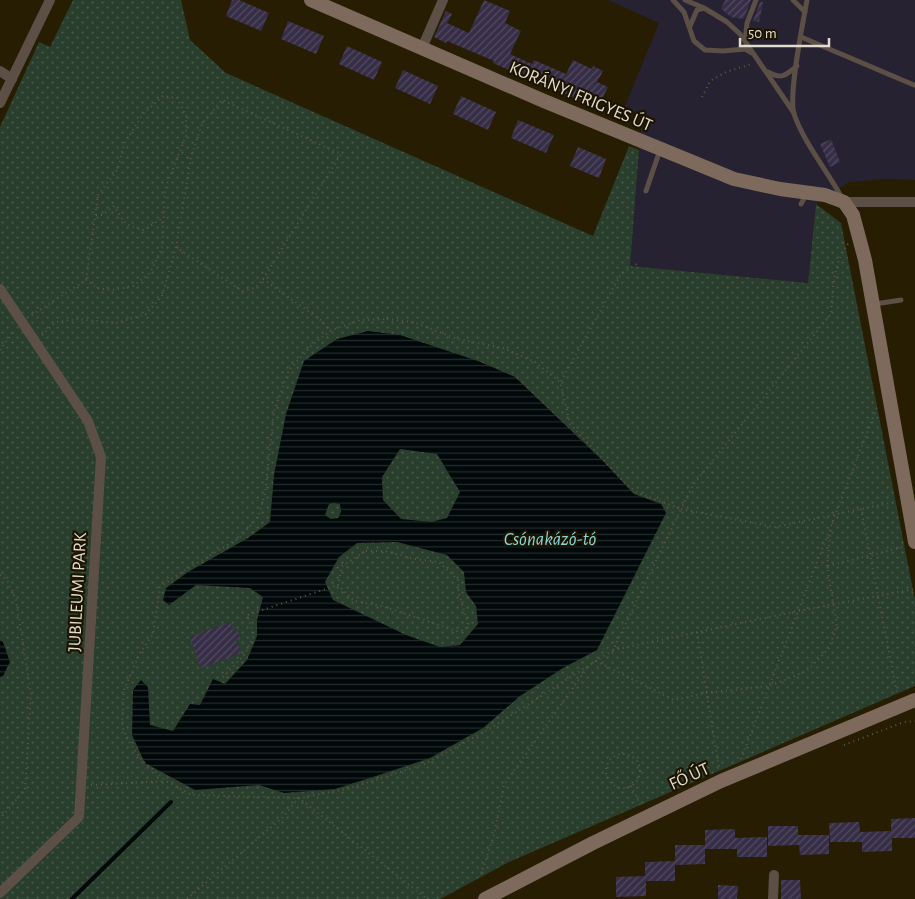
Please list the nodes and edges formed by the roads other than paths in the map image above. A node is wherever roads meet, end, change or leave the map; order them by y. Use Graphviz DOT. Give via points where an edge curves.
graph roads {
  1 [pos="50,0"];
  2 [pos="311,0"];
  3 [pos="442,0"];
  4 [pos="673,0"];
  5 [pos="685,0"];
  6 [pos="756,0"];
  7 [pos="793,0"];
  8 [pos="807,0"];
  9 [pos="704,8"];
  10 [pos="805,12"];
  11 [pos="690,27"];
  12 [pos="801,37"];
  13 [pos="745,42"];
  14 [pos="422,48"];
  15 [pos="754,54"];
  16 [pos="797,66"];
  17 [pos="0,71"];
  18 [pos="765,71"];
  19 [pos="12,79"];
  20 [pos="914,84"];
  21 [pos="0,104"];
  22 [pos="794,113"];
  23 [pos="660,150"];
  24 [pos="646,190"];
  25 [pos="844,202"];
  26 [pos="915,202"];
  27 [pos="0,289"];
  28 [pos="901,300"];
  29 [pos="873,304"];
  30 [pos="910,544"];
  31 [pos="915,700"];
  32 [pos="774,875"];
  33 [pos="0,893"];
  34 [pos="485,899"];
  35 [pos="773,899"];
  1 -- 19 [label="street"];
  2 -- 14 [label="main road, KORÁNYI FRIGYES ÚT"];
  3 -- 14 [label="street"];
  4 -- 11 [label="lane" via="684,12"];
  5 -- 9 [label="lane"];
  6 -- 13 [label="lane" via="747,23"];
  7 -- 10 [label="lane"];
  8 -- 10 [label="lane"];
  9 -- 11 [label="lane" via="697,10"];
  9 -- 13 [label="lane" via="727,22"];
  10 -- 12 [label="lane"];
  11 -- 15 [label="lane" via="694,41 705,50 745,49"];
  12 -- 16 [label="lane"];
  12 -- 20 [label="lane"];
  13 -- 15 [label="lane"];
  14 -- 23 [label="main road, KORÁNYI FRIGYES ÚT"];
  15 -- 18 [label="lane"];
  16 -- 18 [label="lane" via="785,76"];
  16 -- 22 [label="lane"];
  17 -- 19 [label="street"];
  18 -- 22 [label="lane"];
  19 -- 21 [label="street"];
  22 -- 25 [label="lane" via="817,160"];
  23 -- 24 [label="lane"];
  23 -- 25 [label="main road, KORÁNYI FRIGYES ÚT" via="734,179 804,198 826,194"];
  25 -- 26 [label="street"];
  25 -- 29 [label="main road" via="853,215"];
  27 -- 33 [label="street, JUBILEUMI PARK" via="88,420 101,458 79,817"];
  28 -- 29 [label="lane"];
  29 -- 30 [label="main road" via="907,499"];
  31 -- 34 [label="main road, FŐ ÚT" via="721,781"];
  32 -- 35 [label="street"];
}
